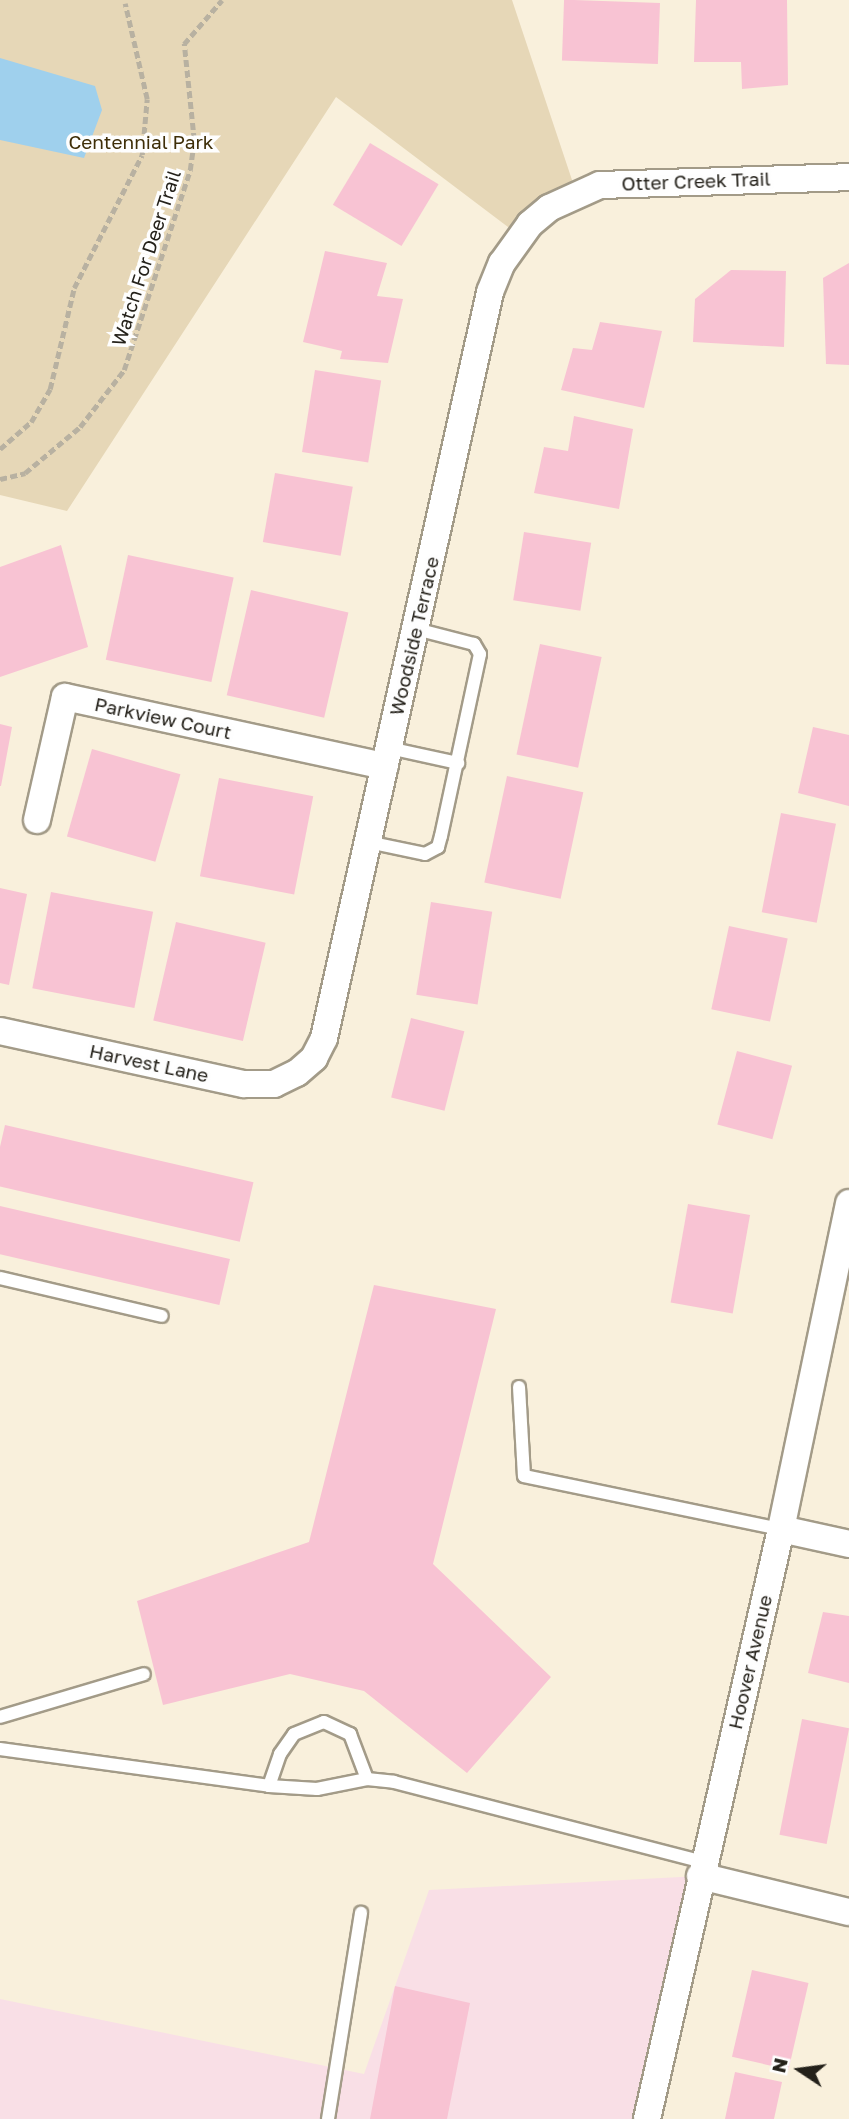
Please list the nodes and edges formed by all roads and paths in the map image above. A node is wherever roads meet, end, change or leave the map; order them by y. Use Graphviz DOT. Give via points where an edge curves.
graph roads {
  1 [pos="222,0"];
  2 [pos="125,4"];
  3 [pos="849,177"];
  4 [pos="549,208"];
  5 [pos="0,449"];
  6 [pos="0,479"];
  7 [pos="416,629"];
  8 [pos="387,757"];
  9 [pos="458,763"];
  10 [pos="37,820"];
  11 [pos="368,842"];
  12 [pos="0,1031"];
  13 [pos="297,1073"];
  14 [pos="849,1203"];
  15 [pos="0,1278"];
  16 [pos="162,1316"];
  17 [pos="519,1387"];
  18 [pos="781,1529"];
  19 [pos="849,1544"];
  20 [pos="144,1674"];
  21 [pos="0,1717"];
  22 [pos="0,1749"];
  23 [pos="366,1779"];
  24 [pos="269,1786"];
  25 [pos="701,1869"];
  26 [pos="849,1912"];
  27 [pos="361,1913"];
  28 [pos="328,2119"];
  29 [pos="648,2119"];
  1 -- 6 [label="path, Watch For Deer Trail" via="184,44 194,140 190,170 124,370 80,427 25,473"];
  2 -- 5 [label="path, Watch For Deer Trail" via="147,99 142,155 74,288 62,322 50,390 31,422"];
  3 -- 4 [label="street, Otter Creek Trail" via="600,185"];
  4 -- 7 [label="street, Woodside Terrace" via="513,245 490,292"];
  7 -- 8 [label="street, Woodside Terrace"];
  7 -- 9 [label="lane" via="455,637 480,649"];
  8 -- 9 [label="lane"];
  8 -- 10 [label="street, Parkview Court" via="65,697"];
  8 -- 11 [label="street, Woodside Terrace"];
  9 -- 11 [label="lane" via="434,850 425,854"];
  11 -- 13 [label="street, Woodside Terrace" via="324,1038 314,1058"];
  12 -- 13 [label="street, Harvest Lane" via="244,1084 274,1084"];
  14 -- 18 [label="street, Hoover Avenue"];
  15 -- 16 [label="lane"];
  17 -- 18 [label="lane" via="524,1476"];
  18 -- 19 [label="street"];
  18 -- 25 [label="street, Hoover Avenue"];
  20 -- 21 [label="lane"];
  22 -- 24 [label="lane"];
  23 -- 24 [label="lane" via="317,1789"];
  23 -- 24 [label="lane" via="350,1734 324,1721 294,1734 280,1754"];
  23 -- 25 [label="lane" via="394,1782"];
  25 -- 26 [label="street"];
  25 -- 29 [label="street, Hoover Avenue"];
  27 -- 28 [label="lane"];
}
